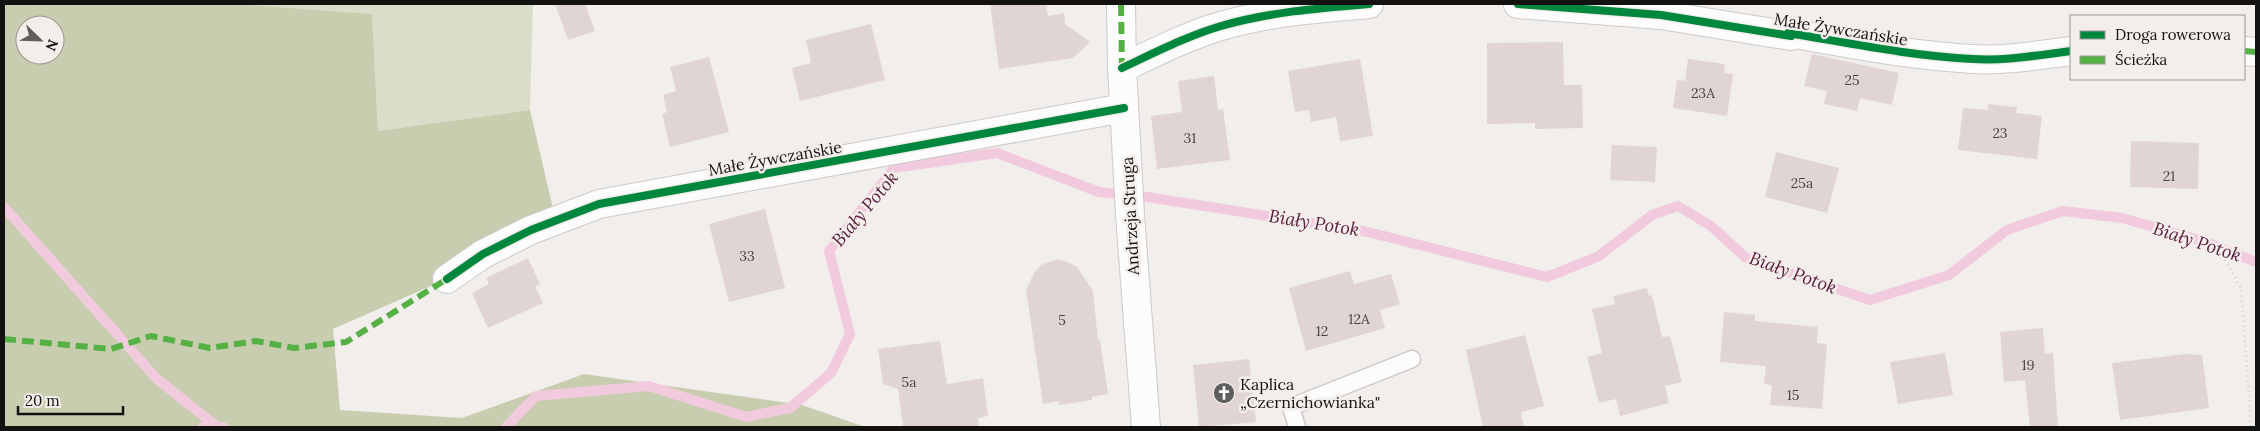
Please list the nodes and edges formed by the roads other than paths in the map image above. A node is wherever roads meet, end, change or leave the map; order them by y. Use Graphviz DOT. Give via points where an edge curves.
graph roads {
  1 [pos="1121,4"];
  2 [pos="1369,4"];
  3 [pos="1518,4"];
  4 [pos="2070,51"];
  5 [pos="1122,68"];
  6 [pos="1124,108"];
  7 [pos="447,279"];
  8 [pos="1412,359"];
  9 [pos="1146,427"];
  10 [pos="1296,427"];
  1 -- 5 [label="street, Andrzeja Struga"];
  2 -- 5 [label="street" via="1300,10 1222,26 1196,34"];
  3 -- 4 [label="street, Małe Żywczańskie" via="1661,15 1920,55 2005,59"];
  5 -- 6 [label="street, Andrzeja Struga"];
  6 -- 7 [label="street, Małe Żywczańskie" via="599,204 532,230 483,254"];
  6 -- 9 [label="street, Andrzeja Struga"];
  8 -- 10 [label="lane" via="1291,407"];
}
